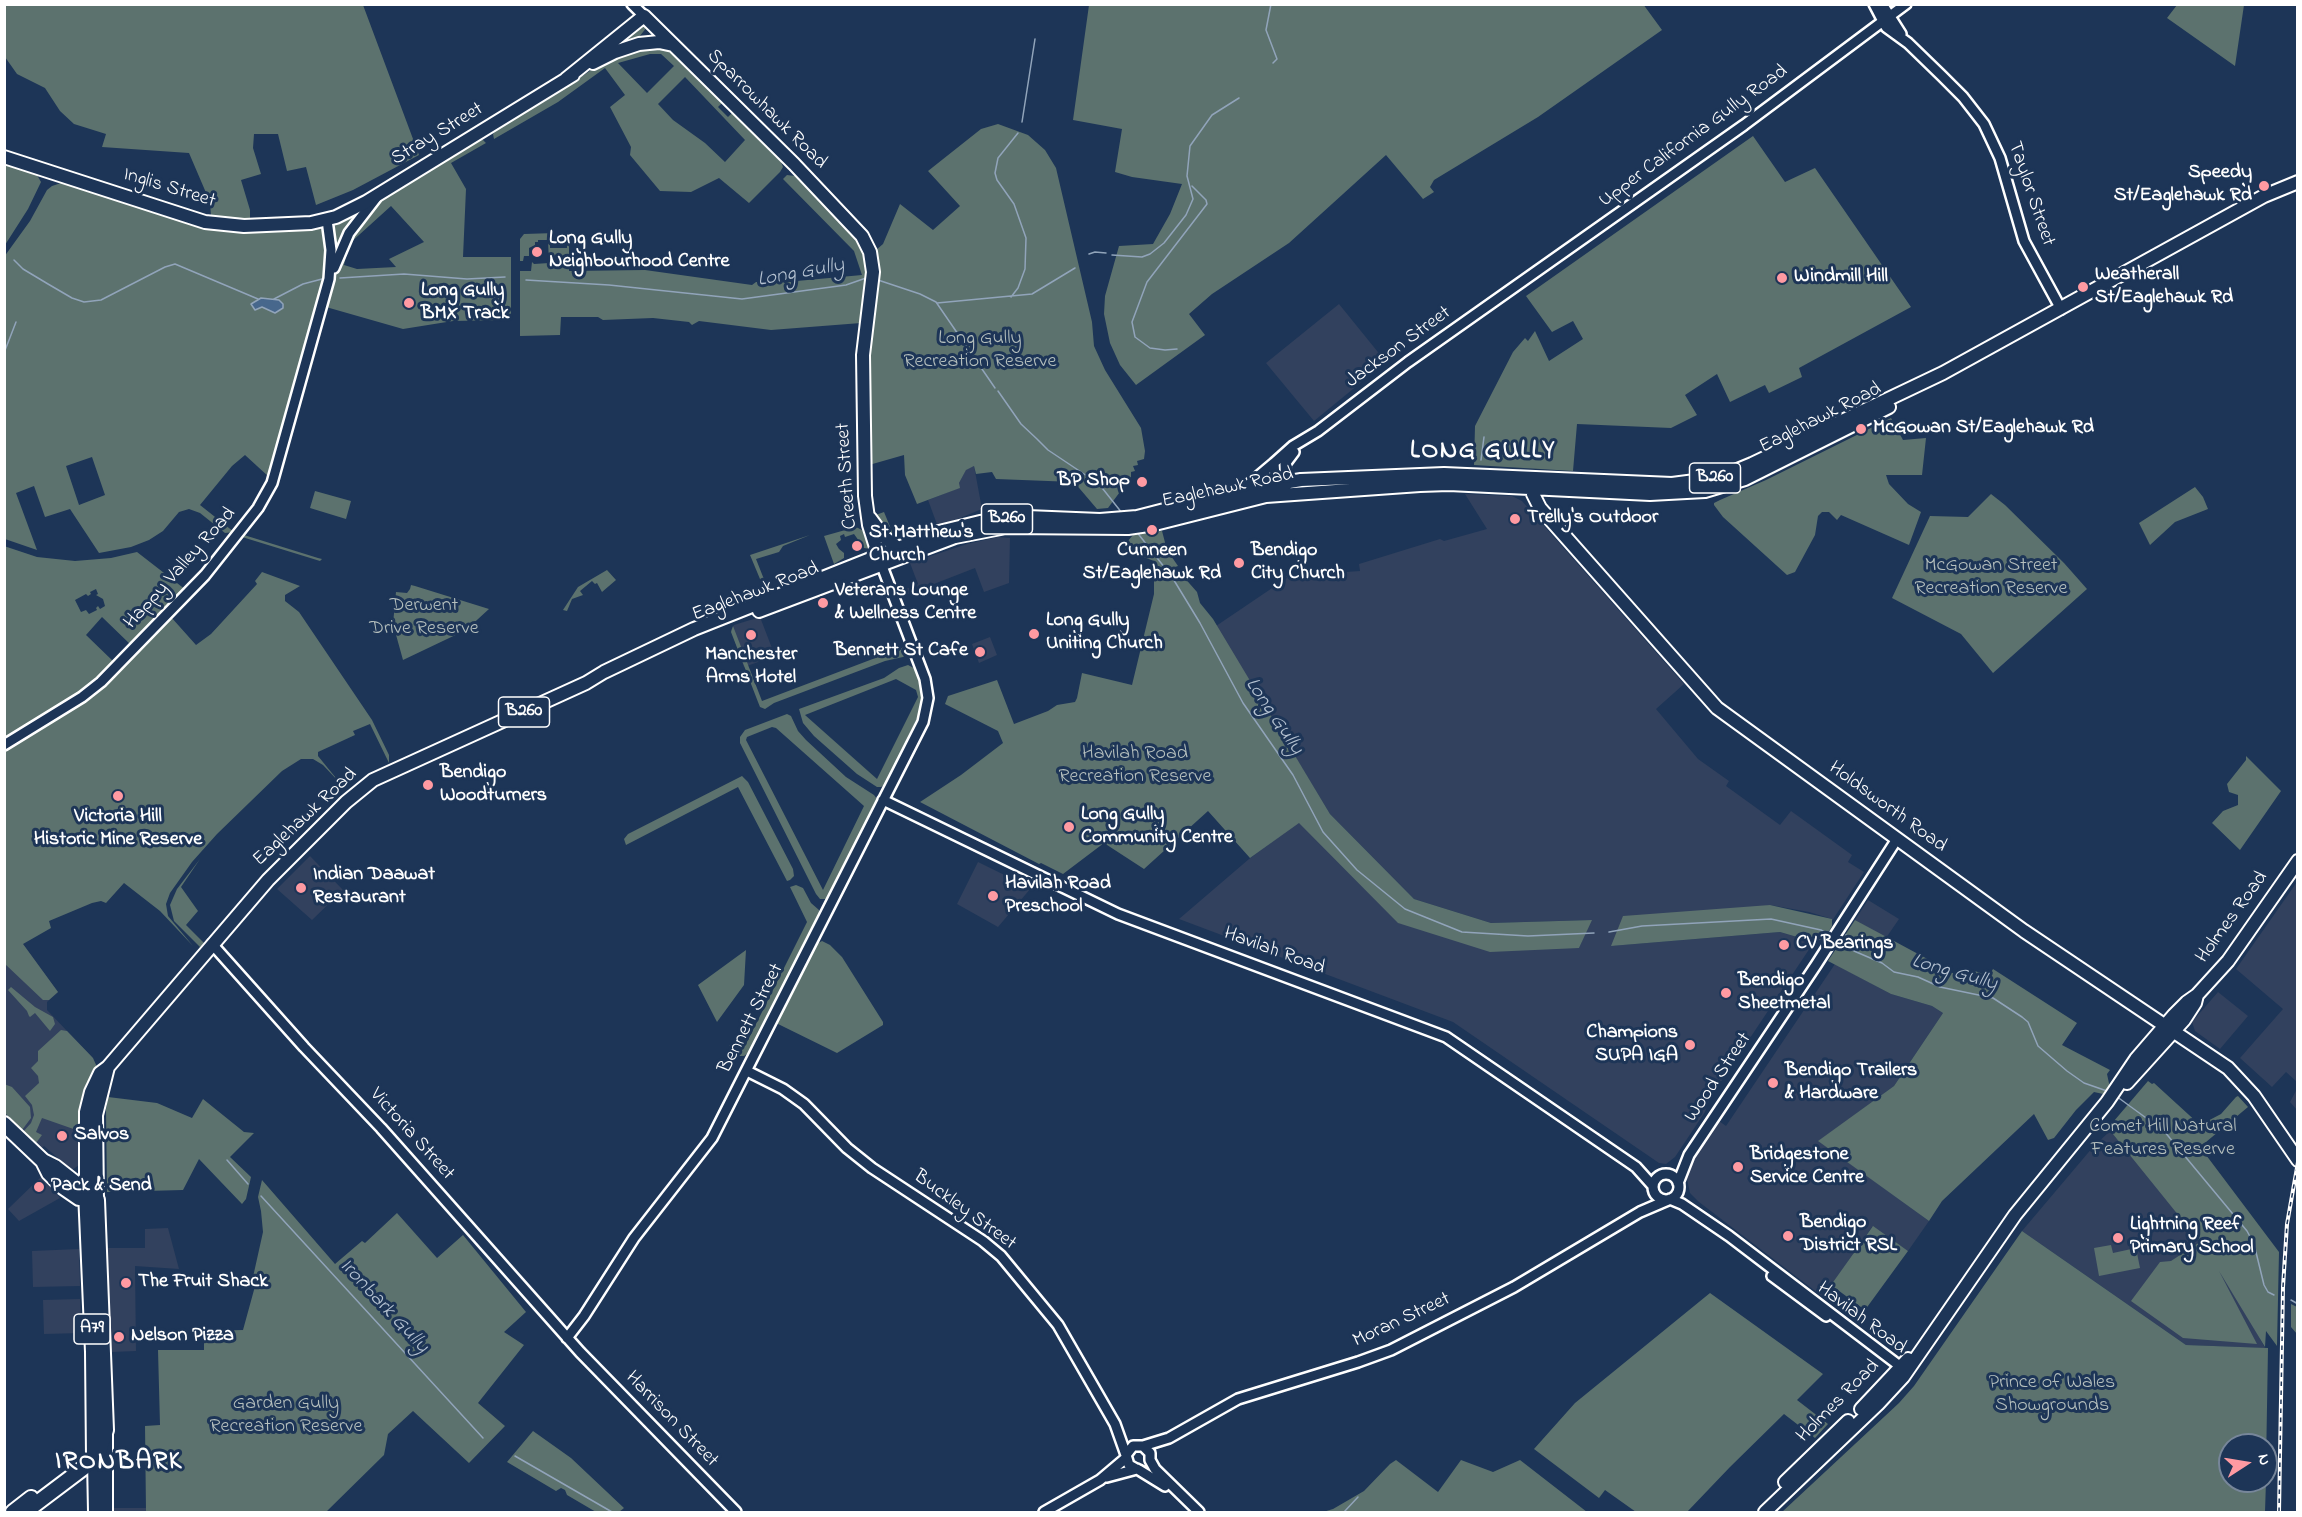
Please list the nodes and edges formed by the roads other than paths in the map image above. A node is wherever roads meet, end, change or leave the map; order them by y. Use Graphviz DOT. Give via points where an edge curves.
graph roads {
  1 [pos="632,4"];
  2 [pos="1874,4"];
  3 [pos="1882,4"];
  4 [pos="1906,4"];
  5 [pos="1886,19"];
  6 [pos="648,20"];
  7 [pos="633,46"];
  8 [pos="675,46"];
  9 [pos="566,79"];
  10 [pos="4,157"];
  11 [pos="2298,182"];
  12 [pos="379,194"];
  13 [pos="327,220"];
  14 [pos="868,247"];
  15 [pos="329,279"];
  16 [pos="1502,296"];
  17 [pos="2061,309"];
  18 [pos="1318,430"];
  19 [pos="1274,463"];
  20 [pos="1301,480"];
  21 [pos="1532,483"];
  22 [pos="1281,488"];
  23 [pos="1353,489"];
  24 [pos="1242,490"];
  25 [pos="867,512"];
  26 [pos="1129,523"];
  27 [pos="898,548"];
  28 [pos="880,560"];
  29 [pos="928,693"];
  30 [pos="4,745"];
  31 [pos="883,800"];
  32 [pos="1897,839"];
  33 [pos="2298,861"];
  34 [pos="212,944"];
  35 [pos="2169,1028"];
  36 [pos="108,1068"];
  37 [pos="747,1071"];
  38 [pos="2270,1119"];
  39 [pos="4,1124"];
  40 [pos="1689,1155"];
  41 [pos="2298,1160"];
  42 [pos="43,1161"];
  43 [pos="86,1165"];
  44 [pos="1636,1167"];
  45 [pos="61,1171"];
  46 [pos="2298,1171"];
  47 [pos="1664,1175"];
  48 [pos="1678,1185"];
  49 [pos="63,1187"];
  50 [pos="1654,1189"];
  51 [pos="91,1198"];
  52 [pos="1669,1199"];
  53 [pos="1640,1212"];
  54 [pos="1696,1213"];
  55 [pos="88,1239"];
  56 [pos="97,1320"];
  57 [pos="567,1338"];
  58 [pos="580,1352"];
  59 [pos="1902,1372"];
  60 [pos="1115,1424"];
  61 [pos="106,1430"];
  62 [pos="1169,1438"];
  63 [pos="93,1440"];
  64 [pos="1140,1446"];
  65 [pos="1126,1456"];
  66 [pos="1150,1458"];
  67 [pos="94,1460"];
  68 [pos="1138,1470"];
  69 [pos="1100,1480"];
  70 [pos="106,1482"];
  71 [pos="95,1488"];
  72 [pos="13,1512"];
  73 [pos="25,1512"];
  74 [pos="95,1512"];
  75 [pos="106,1512"];
  76 [pos="736,1512"];
  77 [pos="1044,1512"];
  78 [pos="1193,1512"];
  79 [pos="1199,1512"];
  80 [pos="1754,1512"];
  81 [pos="1765,1512"];
  1 -- 6 [label="street, Sparrowhawk Road"];
  2 -- 5 [label="street, Taylor Street"];
  3 -- 5 [label="street, Taylor Street"];
  4 -- 5 [label="street, Upper California Gully Road"];
  5 -- 16 [label="street, Upper California Gully Road"];
  5 -- 17 [label="street, Taylor Street" via="1963,97 1990,135 2024,241"];
  6 -- 7 [label="main road"];
  6 -- 8 [label="main road, Sparrowhawk Road"];
  6 -- 9 [label="main road, Stray Street"];
  7 -- 8 [label="main road, Stray Street" via="655,42"];
  7 -- 9 [label="main road, Stray Street"];
  8 -- 14 [label="main road, Sparrowhawk Road" via="847,218"];
  9 -- 12 [label="main road, Stray Street"];
  10 -- 13 [label="main road, Inglis Street" via="205,222 257,226"];
  11 -- 17 [label="main road, Eaglehawk Road / B260" via="2264,196"];
  12 -- 13 [label="main road, Stray Street"];
  12 -- 15 [label="street" via="349,233"];
  13 -- 15 [label="street, Happy Valley Road"];
  14 -- 25 [label="main road, Creeth Street" via="873,272 862,368"];
  15 -- 30 [label="street, Happy Valley Road" via="272,483 258,508 205,575 101,682"];
  16 -- 18 [label="street, Jackson Street"];
  17 -- 21 [label="main road, Eaglehawk Road / B260" via="1757,474 1714,489 1661,494"];
  18 -- 19 [label="street, Jackson Street"];
  18 -- 22 [label="street, Jackson Street" via="1286,460"];
  19 -- 22 [label="street"];
  19 -- 24 [label="street, Jackson Street"];
  20 -- 21 [label="main road, Eaglehawk Road / B260" via="1444,474"];
  20 -- 22 [label="main road, Eaglehawk Road / B260"];
  20 -- 23 [label="main road" via="1348,484"];
  21 -- 23 [label="main road, Eaglehawk Road / B260"];
  21 -- 32 [label="main road, Holdsworth Road" via="1540,508 1717,708"];
  22 -- 23 [label="main road, Eaglehawk Road / B260"];
  22 -- 24 [label="main road, Eaglehawk Road / B260"];
  22 -- 26 [label="main road, Eaglehawk Road / B260"];
  24 -- 26 [label="main road, Eaglehawk Road / B260"];
  25 -- 27 [label="main road" via="884,537"];
  25 -- 28 [label="main road, Creeth Street"];
  26 -- 27 [label="main road, Eaglehawk Road / B260" via="1003,519 958,527"];
  26 -- 28 [label="main road, Eaglehawk Road / B260" via="988,530"];
  27 -- 28 [label="main road, Eaglehawk Road / B260"];
  28 -- 29 [label="street, Creeth Street"];
  28 -- 34 [label="main road, Eaglehawk Road / B260" via="604,672 364,786 273,874"];
  29 -- 31 [label="street, Bennett Street" via="923,722"];
  31 -- 37 [label="street, Bennett Street"];
  31 -- 44 [label="street, Havilah Road" via="1118,914 1446,1037"];
  32 -- 35 [label="main road, Holdsworth Road" via="2034,938"];
  32 -- 40 [label="street, Wood Street"];
  33 -- 35 [label="main road, Holmes Road" via="2236,951 2187,1002"];
  34 -- 36 [label="main road, Eaglehawk Road / B260"];
  34 -- 57 [label="street, Victoria Street"];
  35 -- 38 [label="main road, Holdsworth Road" via="2236,1076"];
  35 -- 59 [label="main road, Holmes Road" via="2136,1059 2113,1096 2015,1215"];
  36 -- 43 [label="main road, Eaglehawk Road / B260" via="98,1076 87,1107"];
  36 -- 51 [label="main road, Eaglehawk Road / B260" via="96,1115"];
  37 -- 57 [label="street, Bennett Street" via="705,1148 634,1238"];
  37 -- 60 [label="street, Buckley Street" via="804,1104 863,1161 1001,1256 1058,1326"];
  38 -- 41 [label="main road, Holdsworth Road"];
  38 -- 46 [label="main road, Holdsworth Road"];
  39 -- 42 [label="highway"];
  40 -- 47 [label="street, Wood Street"];
  40 -- 48 [label="street, Wood Street"];
  42 -- 45 [label="highway"];
  42 -- 49 [label="highway"];
  43 -- 45 [label="main road" via="75,1172"];
  43 -- 51 [label="main road, Eaglehawk Road / B260"];
  44 -- 47 [label="street, Havilah Road"];
  44 -- 50 [label="street, Havilah Road"];
  45 -- 51 [label="highway"];
  47 -- 48 [label="street" via="1674,1177"];
  47 -- 50 [label="street" via="1656,1179"];
  48 -- 52 [label="street" via="1677,1194"];
  48 -- 54 [label="street, Havilah Road"];
  49 -- 51 [label="highway" via="73,1195"];
  49 -- 55 [label="highway" via="82,1218"];
  50 -- 52 [label="street" via="1660,1198"];
  50 -- 53 [label="street, Moran Street"];
  51 -- 55 [label="highway, Eaglehawk Road / A79"];
  51 -- 56 [label="highway, Eaglehawk Road / A79"];
  52 -- 53 [label="street, Moran Street"];
  52 -- 54 [label="street, Havilah Road"];
  53 -- 62 [label="street, Moran Street" via="1514,1287 1391,1350 1244,1396"];
  54 -- 59 [label="street, Havilah Road" via="1754,1262"];
  55 -- 56 [label="highway, Eaglehawk Road / A79"];
  56 -- 61 [label="highway, Eaglehawk Road / A79"];
  56 -- 63 [label="highway, Eaglehawk Road / A79"];
  57 -- 58 [label="street, Victoria Street"];
  58 -- 76 [label="street, Harrison Street"];
  59 -- 80 [label="main road, Holmes Road"];
  59 -- 81 [label="main road, Holmes Road" via="1878,1404"];
  60 -- 64 [label="street, Buckley Street"];
  60 -- 65 [label="street, Buckley Street"];
  61 -- 67 [label="highway, A79"];
  61 -- 70 [label="main road, Eaglehawk Road"];
  62 -- 64 [label="street, Moran Street"];
  62 -- 66 [label="street, Moran Street"];
  63 -- 67 [label="highway, Eaglehawk Road"];
  63 -- 72 [label="highway" via="81,1458"];
  64 -- 65 [label="street" via="1130,1448"];
  64 -- 66 [label="street" via="1148,1450"];
  65 -- 68 [label="street" via="1129,1465"];
  65 -- 69 [label="street"];
  66 -- 68 [label="street" via="1146,1467"];
  66 -- 79 [label="street" via="1162,1476"];
  67 -- 71 [label="main road, Eaglehawk Road"];
  67 -- 73 [label="highway"];
  68 -- 69 [label="street"];
  68 -- 78 [label="street" via="1166,1487"];
  69 -- 77 [label="street"];
  70 -- 71 [label="main road"];
  70 -- 75 [label="main road, Eaglehawk Road"];
  71 -- 74 [label="main road, Eaglehawk Road"];
}
